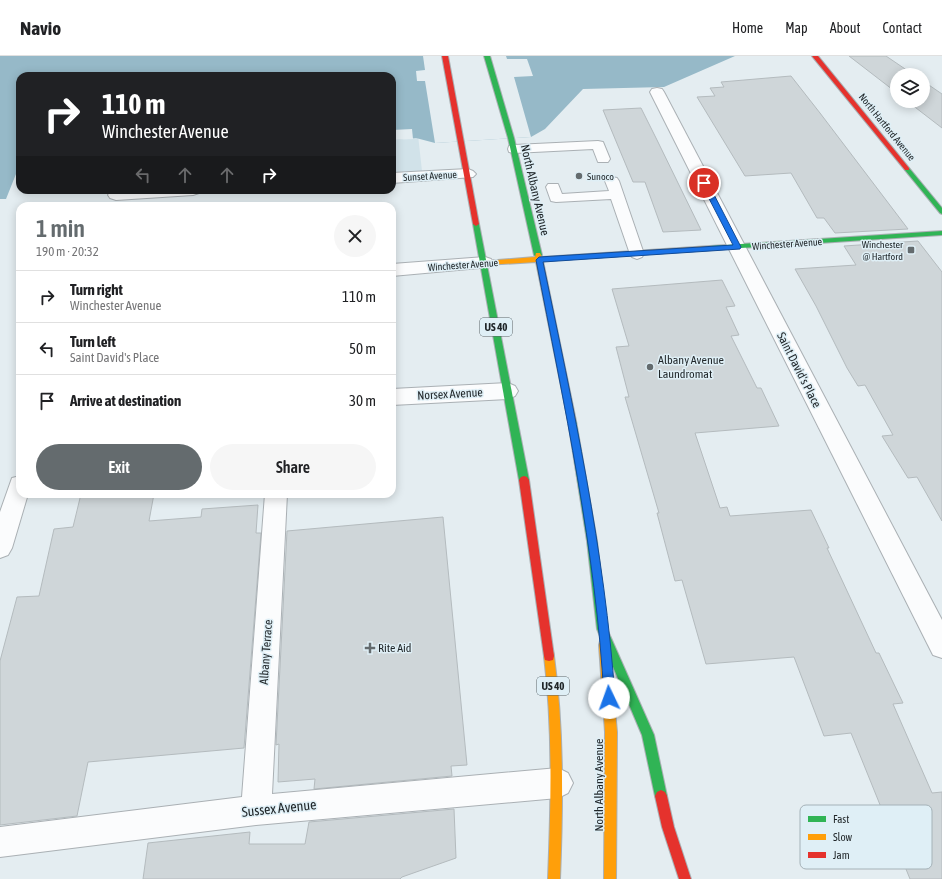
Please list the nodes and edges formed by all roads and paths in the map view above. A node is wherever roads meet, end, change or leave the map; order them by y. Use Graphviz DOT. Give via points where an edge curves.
graph roads {
  1 [pos="446,56"];
  2 [pos="487,56"];
  3 [pos="815,56"];
  4 [pos="657,92"];
  5 [pos="512,144"];
  6 [pos="569,147"];
  7 [pos="542,148"];
  8 [pos="603,159"];
  9 [pos="574,161"];
  10 [pos="546,163"];
  11 [pos="468,174"];
  12 [pos="396,178"];
  13 [pos="612,182"];
  14 [pos="553,187"];
  15 [pos="148,194"];
  16 [pos="616,195"];
  17 [pos="115,197"];
  18 [pos="942,212"];
  19 [pos="942,233"];
  20 [pos="737,247"];
  21 [pos="637,254"];
  22 [pos="539,260"];
  23 [pos="485,263"];
  24 [pos="396,270"];
  25 [pos="508,392"];
  26 [pos="396,397"];
  27 [pos="16,498"];
  28 [pos="276,498"];
  29 [pos="0,548"];
  30 [pos="602,628"];
  31 [pos="942,646"];
  32 [pos="558,783"];
  33 [pos="256,810"];
  34 [pos="0,842"];
  35 [pos="554,879"];
  36 [pos="610,879"];
  37 [pos="685,879"];
  1 -- 11 [label="main road, US 40"];
  2 -- 5 [label="main road, North Albany Avenue"];
  3 -- 18 [label="main road, North Hartford Avenue"];
  4 -- 20 [label="street, Saint David's Place"];
  5 -- 7 [label="lane"];
  5 -- 22 [label="main road, North Albany Avenue"];
  6 -- 7 [label="lane"];
  6 -- 8 [label="lane" via="598,145"];
  6 -- 9 [label="lane"];
  7 -- 10 [label="lane"];
  11 -- 12 [label="street, Sunset Avenue"];
  11 -- 23 [label="main road, US 40"];
  13 -- 16 [label="lane"];
  14 -- 16 [label="lane" via="556,198 584,191"];
  15 -- 17 [label="street"];
  16 -- 21 [label="lane"];
  19 -- 20 [label="main road, Winchester Avenue"];
  20 -- 21 [label="main road, Winchester Avenue"];
  20 -- 31 [label="street, Saint David's Place"];
  21 -- 22 [label="main road, Winchester Avenue"];
  22 -- 23 [label="main road, Winchester Avenue"];
  22 -- 30 [label="main road, North Albany Avenue" via="573,428 592,541"];
  23 -- 24 [label="street, Winchester Avenue"];
  23 -- 25 [label="main road, US 40"];
  25 -- 26 [label="street, Norsex Avenue"];
  25 -- 32 [label="main road, US 40" via="527,494 554,689"];
  27 -- 29 [label="street"];
  28 -- 33 [label="street, Albany Terrace"];
  30 -- 36 [label="main road, North Albany Avenue" via="608,669 611,728 613,797"];
  30 -- 37 [label="main road" via="648,735 668,827"];
  32 -- 33 [label="street, Sussex Avenue"];
  32 -- 35 [label="main road, US 40"];
  33 -- 34 [label="street, Sussex Avenue"];
}
